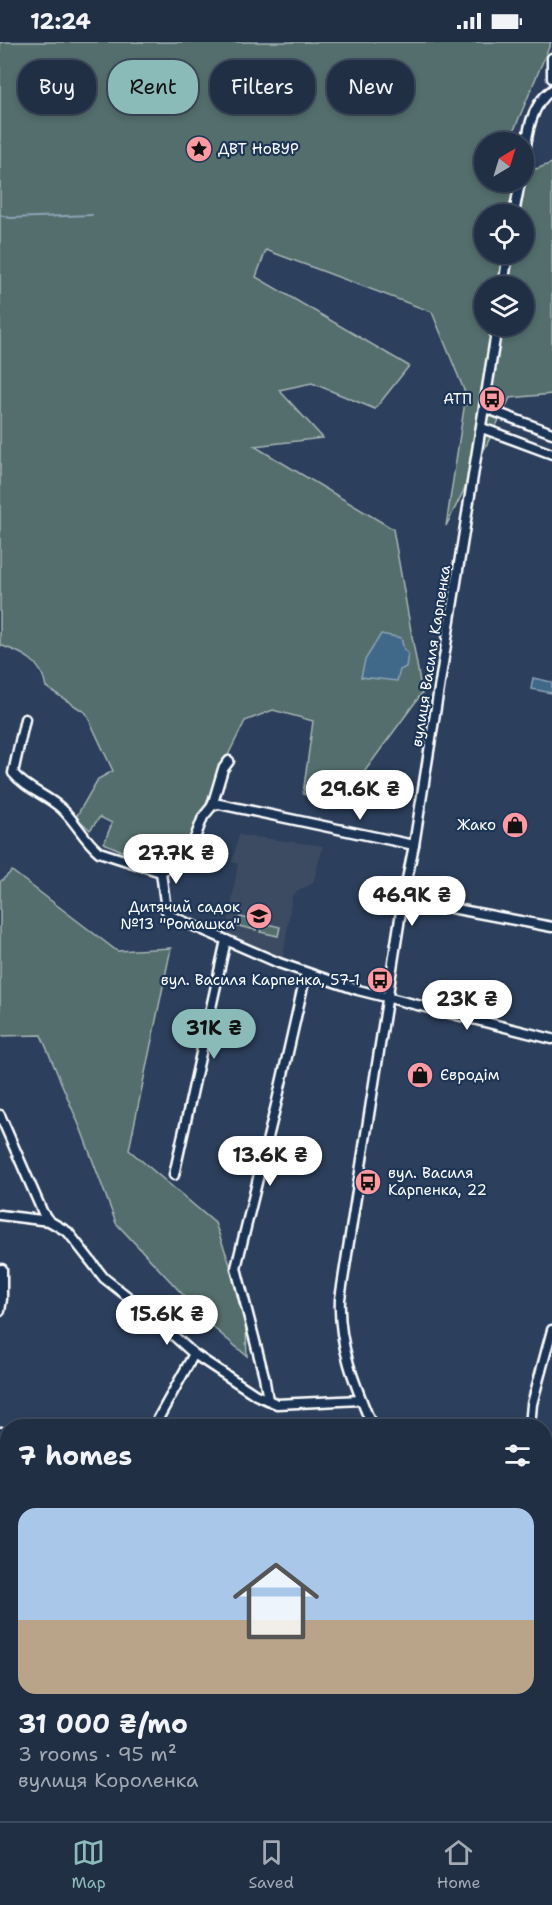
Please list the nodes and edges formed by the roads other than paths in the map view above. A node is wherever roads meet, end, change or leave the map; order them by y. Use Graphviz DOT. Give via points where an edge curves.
graph roads {
  1 [pos="552,58"];
  2 [pos="552,78"];
  3 [pos="552,90"];
  4 [pos="529,132"];
  5 [pos="496,336"];
  6 [pos="485,408"];
  7 [pos="482,428"];
  8 [pos="550,432"];
  9 [pos="552,454"];
  10 [pos="25,719"];
  11 [pos="229,761"];
  12 [pos="213,806"];
  13 [pos="414,845"];
  14 [pos="161,872"];
  15 [pos="403,899"];
  16 [pos="552,927"];
  17 [pos="226,940"];
  18 [pos="306,973"];
  19 [pos="388,998"];
  20 [pos="552,1039"];
  21 [pos="0,1115"];
  22 [pos="174,1175"];
  23 [pos="0,1215"];
  24 [pos="48,1221"];
  25 [pos="2,1269"];
  26 [pos="0,1311"];
  27 [pos="552,1330"];
  28 [pos="194,1354"];
  29 [pos="548,1360"];
  30 [pos="268,1400"];
  31 [pos="361,1400"];
  32 [pos="158,1419"];
  33 [pos="369,1419"];
  34 [pos="531,1419"];
  1 -- 2 [label="street"];
  3 -- 4 [label="street" via="536,110"];
  5 -- 6 [label="street, вулиця Василя Карпенка"];
  6 -- 7 [label="street, вулиця Василя Карпенка"];
  6 -- 8 [label="street"];
  7 -- 9 [label="street"];
  7 -- 13 [label="street, вулиця Василя Карпенка"];
  10 -- 14 [label="street" via="13,773 20,781 61,808 99,852"];
  11 -- 12 [label="street"];
  12 -- 13 [label="street" via="219,804"];
  12 -- 14 [label="street" via="202,817 185,860"];
  13 -- 15 [label="street, вулиця Василя Карпенка"];
  14 -- 17 [label="street" via="166,910 171,916"];
  15 -- 16 [label="street"];
  15 -- 19 [label="street, вулиця Василя Карпенка"];
  17 -- 18 [label="street"];
  17 -- 22 [label="street"];
  18 -- 19 [label="street"];
  18 -- 30 [label="street" via="236,1268"];
  19 -- 20 [label="street"];
  19 -- 31 [label="street, вулиця Василя Карпенка" via="340,1299 344,1352"];
  21 -- 24 [label="street"];
  23 -- 24 [label="street"];
  24 -- 28 [label="street" via="68,1232 104,1278"];
  25 -- 26 [label="street"];
  27 -- 29 [label="street"];
  28 -- 30 [label="street"];
  28 -- 32 [label="street"];
  29 -- 34 [label="street"];
  30 -- 31 [label="street" via="277,1404"];
  31 -- 33 [label="street, вулиця Василя Карпенка"];
}
